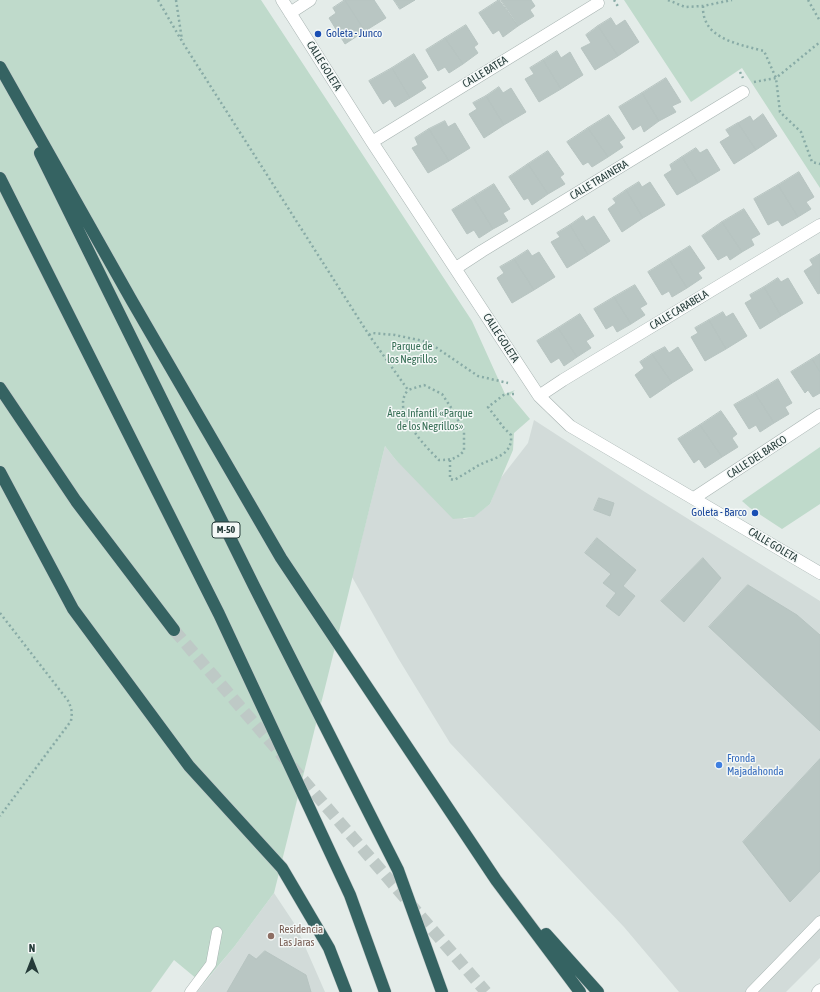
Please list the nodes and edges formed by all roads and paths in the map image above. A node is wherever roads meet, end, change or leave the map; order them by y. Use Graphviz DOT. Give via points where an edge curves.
graph roads {
  1 [pos="158,0"];
  2 [pos="176,0"];
  3 [pos="282,0"];
  4 [pos="310,0"];
  5 [pos="614,0"];
  6 [pos="668,0"];
  7 [pos="732,0"];
  8 [pos="808,0"];
  9 [pos="598,3"];
  10 [pos="703,6"];
  11 [pos="619,8"];
  12 [pos="290,13"];
  13 [pos="820,21"];
  14 [pos="820,42"];
  15 [pos="183,43"];
  16 [pos="0,66"];
  17 [pos="0,72"];
  18 [pos="776,78"];
  19 [pos="751,83"];
  20 [pos="743,92"];
  21 [pos="372,142"];
  22 [pos="820,164"];
  23 [pos="0,178"];
  24 [pos="820,225"];
  25 [pos="456,268"];
  26 [pos="369,335"];
  27 [pos="508,383"];
  28 [pos="0,388"];
  29 [pos="408,390"];
  30 [pos="516,394"];
  31 [pos="539,396"];
  32 [pos="820,415"];
  33 [pos="450,460"];
  34 [pos="0,472"];
  35 [pos="694,498"];
  36 [pos="820,573"];
  37 [pos="0,613"];
  38 [pos="174,630"];
  39 [pos="0,816"];
  40 [pos="496,880"];
  41 [pos="820,921"];
  42 [pos="217,932"];
  43 [pos="820,990"];
  44 [pos="190,992"];
  45 [pos="346,992"];
  46 [pos="385,992"];
  47 [pos="442,992"];
  48 [pos="580,992"];
  49 [pos="598,992"];
  50 [pos="751,992"];
  51 [pos="818,992"];
  1 -- 15 [label="path"];
  2 -- 15 [label="path"];
  3 -- 12 [label="street, CALLE GOLETA"];
  4 -- 12 [label="street"];
  5 -- 11 [label="path"];
  6 -- 10 [label="path" via="685,7"];
  7 -- 10 [label="path"];
  8 -- 13 [label="path"];
  9 -- 21 [label="street, CALLE BATEA"];
  10 -- 18 [label="path" via="705,20 714,34 764,52"];
  12 -- 21 [label="street, CALLE GOLETA"];
  14 -- 18 [label="path"];
  15 -- 26 [label="path"];
  16 -- 40 [label="highway" via="281,558"];
  17 -- 47 [label="highway, M-50" via="254,586 398,870"];
  18 -- 19 [label="path"];
  18 -- 22 [label="path" via="780,112 801,132 812,162"];
  20 -- 25 [label="street, CALLE TRAINERA"];
  21 -- 25 [label="street, CALLE GOLETA"];
  23 -- 46 [label="highway" via="219,614 350,895"];
  24 -- 31 [label="street, CALLE CARABELA"];
  25 -- 31 [label="street, CALLE GOLETA"];
  26 -- 27 [label="path" via="395,335 428,342 478,376"];
  26 -- 29 [label="path"];
  28 -- 38 [label="highway" via="76,501"];
  29 -- 33 [label="path" via="403,402 405,416 440,460"];
  29 -- 33 [label="path" via="424,385 442,394 452,409 464,431 464,451"];
  30 -- 33 [label="path" via="505,394 488,408 511,435 512,442 506,451 498,458 454,480 450,479"];
  31 -- 35 [label="street, CALLE GOLETA" via="570,426"];
  32 -- 35 [label="street, CALLE DEL BARCO"];
  34 -- 45 [label="highway" via="73,609 189,766 282,868 329,948"];
  35 -- 36 [label="street, CALLE GOLETA"];
  37 -- 39 [label="path" via="69,702 72,712 71,721"];
  40 -- 48 [label="highway"];
  40 -- 49 [label="highway"];
  41 -- 50 [label="lane"];
  42 -- 44 [label="lane" via="211,964"];
  43 -- 51 [label="street"];
}
